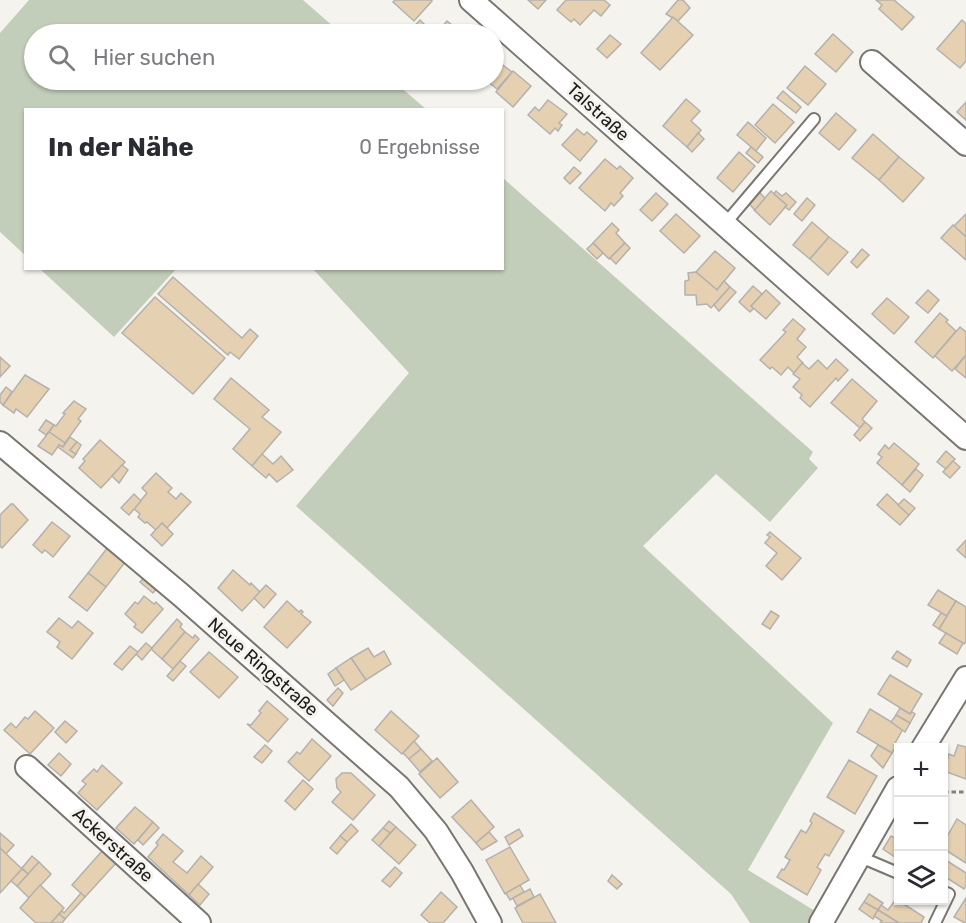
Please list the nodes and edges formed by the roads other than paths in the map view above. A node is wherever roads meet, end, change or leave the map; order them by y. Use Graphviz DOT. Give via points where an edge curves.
graph roads {
  1 [pos="471,0"];
  2 [pos="498,24"];
  3 [pos="504,29"];
  4 [pos="872,62"];
  5 [pos="814,119"];
  6 [pos="966,144"];
  7 [pos="724,225"];
  8 [pos="966,438"];
  9 [pos="0,443"];
  10 [pos="966,678"];
  11 [pos="926,743"];
  12 [pos="27,767"];
  13 [pos="894,795"];
  14 [pos="858,856"];
  15 [pos="894,871"];
  16 [pos="942,905"];
  17 [pos="199,923"];
  18 [pos="490,923"];
  19 [pos="820,923"];
  20 [pos="935,923"];
  1 -- 2 [label="street, Talstraße"];
  3 -- 7 [label="street, Talstraße"];
  4 -- 6 [label="street"];
  5 -- 7 [label="lane"];
  7 -- 8 [label="street, Talstraße"];
  9 -- 18 [label="street, Neue Ringstraße" via="181,595 399,787 436,831"];
  10 -- 11 [label="street"];
  12 -- 17 [label="street, Ackerstraße"];
  13 -- 14 [label="street"];
  14 -- 15 [label="lane"];
  14 -- 19 [label="street"];
  16 -- 20 [label="lane"];
}
